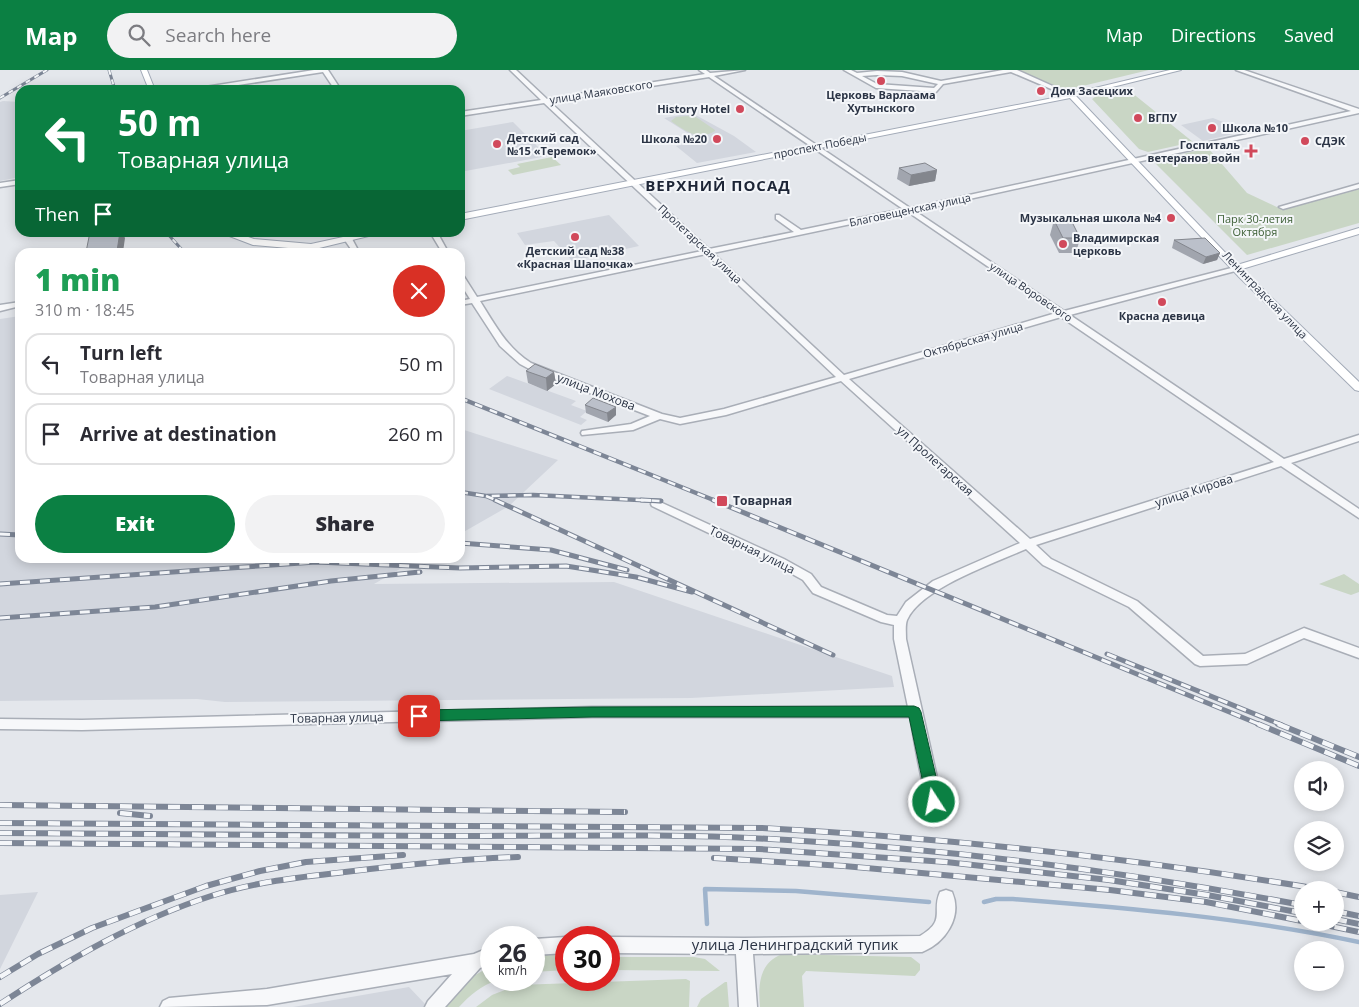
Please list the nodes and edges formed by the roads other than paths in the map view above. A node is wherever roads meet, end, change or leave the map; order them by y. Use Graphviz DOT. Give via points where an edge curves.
graph roads {
  1 [pos="144,70"];
  2 [pos="325,70"];
  3 [pos="513,70"];
  4 [pos="702,70"];
  5 [pos="742,70"];
  6 [pos="847,70"];
  7 [pos="1012,70"];
  8 [pos="1178,70"];
  9 [pos="1240,70"];
  10 [pos="155,75"];
  11 [pos="710,75"];
  12 [pos="856,75"];
  13 [pos="941,83"];
  14 [pos="150,85"];
  15 [pos="158,85"];
  16 [pos="222,85"];
  17 [pos="335,85"];
  18 [pos="1072,96"];
  19 [pos="546,100"];
  20 [pos="1358,112"];
  21 [pos="465,113"];
  22 [pos="817,147"];
  23 [pos="1135,161"];
  24 [pos="15,183"];
  25 [pos="635,183"];
  26 [pos="0,185"];
  27 [pos="1359,186"];
  28 [pos="1283,207"];
  29 [pos="911,210"];
  30 [pos="465,216"];
  31 [pos="779,217"];
  32 [pos="1359,231"];
  33 [pos="800,233"];
  34 [pos="238,237"];
  35 [pos="266,237"];
  36 [pos="357,237"];
  37 [pos="436,237"];
  38 [pos="348,239"];
  39 [pos="333,242"];
  40 [pos="311,246"];
  41 [pos="301,248"];
  42 [pos="354,248"];
  43 [pos="443,248"];
  44 [pos="710,253"];
  45 [pos="1236,268"];
  46 [pos="465,284"];
  47 [pos="475,300"];
  48 [pos="465,302"];
  49 [pos="15,305"];
  50 [pos="0,308"];
  51 [pos="1062,314"];
  52 [pos="842,378"];
  53 [pos="1359,388"];
  54 [pos="659,416"];
  55 [pos="586,433"];
  56 [pos="1359,438"];
  57 [pos="1283,462"];
  58 [pos="656,504"];
  59 [pos="1359,514"];
  60 [pos="1028,544"];
  61 [pos="900,621"];
  62 [pos="1359,653"];
  63 [pos="914,712"];
  64 [pos="0,724"];
  65 [pos="941,810"];
  66 [pos="946,897"];
  67 [pos="620,945"];
  68 [pos="744,946"];
  69 [pos="480,960"];
  70 [pos="474,962"];
  71 [pos="169,1007"];
  72 [pos="434,1007"];
  73 [pos="748,1007"];
  1 -- 14 [label="main road"];
  2 -- 16 [label="street"];
  2 -- 17 [label="street"];
  3 -- 19 [label="street, Пролетарская улица"];
  4 -- 11 [label="street, улица Воровского"];
  5 -- 11 [label="street, улица Маяковского"];
  6 -- 12 [label="street"];
  7 -- 13 [label="street"];
  7 -- 18 [label="street, Ленинградская улица"];
  8 -- 18 [label="main road, проспект Победы"];
  9 -- 20 [label="street"];
  10 -- 15 [label="main road"];
  11 -- 19 [label="street, улица Маяковского"];
  11 -- 22 [label="street, улица Воровского"];
  12 -- 13 [label="street" via="902,74"];
  12 -- 13 [label="street" via="876,86 936,90"];
  18 -- 22 [label="main road, проспект Победы"];
  18 -- 23 [label="main road, Ленинградская улица"];
  19 -- 21 [label="street, улица Маяковского"];
  19 -- 25 [label="street, Пролетарская улица"];
  20 -- 23 [label="street, Благовещенская улица"];
  22 -- 25 [label="main road, проспект Победы"];
  22 -- 29 [label="street, улица Воровского"];
  23 -- 29 [label="street, Благовещенская улица"];
  23 -- 45 [label="main road, Ленинградская улица"];
  24 -- 26 [label="street"];
  25 -- 30 [label="main road, проспект Победы"];
  25 -- 44 [label="street, Пролетарская улица"];
  27 -- 28 [label="street"];
  29 -- 33 [label="street, Благовещенская улица"];
  29 -- 51 [label="street, улица Воровского"];
  31 -- 33 [label="street"];
  32 -- 45 [label="main road, Октябрьская улица"];
  33 -- 44 [label="street, Благовещенская улица"];
  34 -- 40 [label="main road" via="253,242"];
  35 -- 39 [label="main road"];
  36 -- 38 [label="main road"];
  37 -- 43 [label="street"];
  38 -- 39 [label="main road"];
  38 -- 42 [label="street"];
  39 -- 40 [label="main road"];
  40 -- 41 [label="street"];
  44 -- 47 [label="street, Благовещенская улица"];
  44 -- 52 [label="street, Пролетарская улица"];
  45 -- 51 [label="street, Октябрьская улица"];
  45 -- 53 [label="main road, Ленинградская улица"];
  46 -- 47 [label="street, улица Мохова"];
  47 -- 48 [label="street, Благовещенская улица"];
  47 -- 54 [label="street, улица Мохова" via="502,344 523,362"];
  49 -- 50 [label="street"];
  51 -- 52 [label="street, Октябрьская улица"];
  51 -- 57 [label="street, улица Воровского"];
  52 -- 54 [label="street, Октябрьская улица" via="726,412 680,421"];
  52 -- 60 [label="street, ул Пролетарская"];
  54 -- 55 [label="street" via="632,427"];
  56 -- 57 [label="street, улица Кирова"];
  57 -- 59 [label="street, улица Воровского"];
  57 -- 60 [label="street, улица Кирова"];
  58 -- 61 [label="street, Товарная улица" via="780,562 807,577 817,590 885,619"];
  60 -- 61 [label="street" via="937,584 910,604"];
  60 -- 62 [label="street, ул Пролетарская" via="1047,562 1133,604 1200,661 1247,659 1304,633"];
  61 -- 63 [label="street" via="900,639"];
  63 -- 64 [label="street, Товарная улица" via="592,712 82,725"];
  63 -- 65 [label="street" via="934,802"];
  66 -- 68 [label="street, улица Ленинградский тупик" via="947,916 938,935 922,944"];
  67 -- 68 [label="street, улица Ленинградский тупик"];
  68 -- 73 [label="street"];
  69 -- 70 [label="street"];
  70 -- 71 [label="street" via="267,997"];
  70 -- 72 [label="street"];
}
